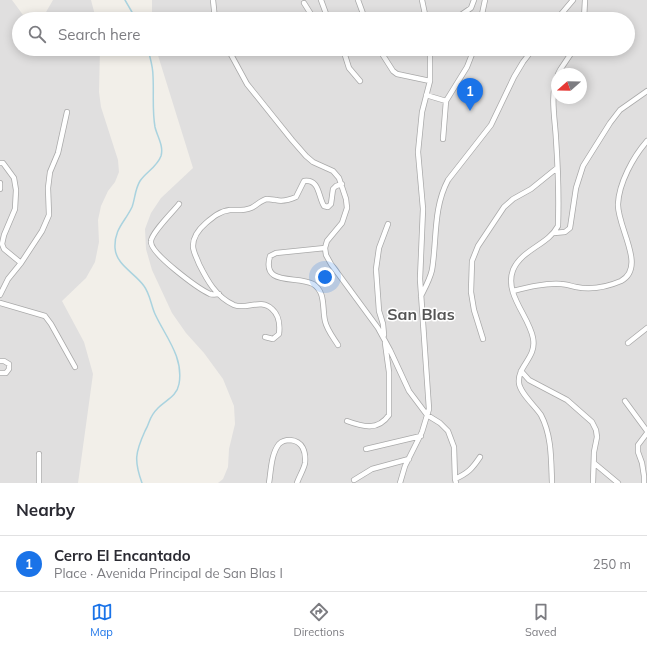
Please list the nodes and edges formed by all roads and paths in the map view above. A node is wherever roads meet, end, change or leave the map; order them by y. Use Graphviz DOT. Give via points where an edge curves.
graph roads {
  1 [pos="213,0"];
  2 [pos="321,0"];
  3 [pos="358,0"];
  4 [pos="422,0"];
  5 [pos="474,0"];
  6 [pos="485,0"];
  7 [pos="572,0"];
  8 [pos="584,0"];
  9 [pos="304,3"];
  10 [pos="214,12"];
  11 [pos="310,12"];
  12 [pos="325,12"];
  13 [pos="363,12"];
  14 [pos="425,12"];
  15 [pos="465,12"];
  16 [pos="482,12"];
  17 [pos="563,12"];
  18 [pos="584,12"];
  19 [pos="232,56"];
  20 [pos="345,56"];
  21 [pos="384,56"];
  22 [pos="430,56"];
  23 [pos="472,56"];
  24 [pos="528,56"];
  25 [pos="569,56"];
  26 [pos="561,68"];
  27 [pos="360,81"];
  28 [pos="430,81"];
  29 [pos="647,91"];
  30 [pos="426,95"];
  31 [pos="446,101"];
  32 [pos="554,104"];
  33 [pos="67,112"];
  34 [pos="443,139"];
  35 [pos="647,141"];
  36 [pos="0,163"];
  37 [pos="557,168"];
  38 [pos="0,183"];
  39 [pos="342,184"];
  40 [pos="0,189"];
  41 [pos="179,204"];
  42 [pos="388,224"];
  43 [pos="554,233"];
  44 [pos="325,248"];
  45 [pos="21,263"];
  46 [pos="513,291"];
  47 [pos="219,294"];
  48 [pos="0,295"];
  49 [pos="421,296"];
  50 [pos="0,302"];
  51 [pos="647,328"];
  52 [pos="265,338"];
  53 [pos="385,339"];
  54 [pos="483,339"];
  55 [pos="628,343"];
  56 [pos="338,345"];
  57 [pos="0,361"];
  58 [pos="75,367"];
  59 [pos="521,371"];
  60 [pos="0,373"];
  61 [pos="625,401"];
  62 [pos="427,415"];
  63 [pos="347,421"];
  64 [pos="647,432"];
  65 [pos="420,436"];
  66 [pos="366,449"];
  67 [pos="39,454"];
  68 [pos="480,457"];
  69 [pos="409,459"];
  70 [pos="594,463"];
  71 [pos="354,480"];
  72 [pos="456,481"];
  73 [pos="39,483"];
  74 [pos="269,483"];
  75 [pos="297,483"];
  76 [pos="400,483"];
  77 [pos="552,483"];
  78 [pos="593,483"];
  79 [pos="618,483"];
  80 [pos="644,483"];
  1 -- 10 [label="street"];
  2 -- 12 [label="street"];
  3 -- 13 [label="street"];
  4 -- 14 [label="street"];
  5 -- 15 [label="street" via="471,8"];
  6 -- 16 [label="street"];
  7 -- 17 [label="street"];
  8 -- 18 [label="street"];
  9 -- 11 [label="street"];
  19 -- 39 [label="street" via="247,84 292,140 313,162 333,171"];
  20 -- 27 [label="street" via="349,68"];
  21 -- 28 [label="street" via="397,74"];
  22 -- 28 [label="street"];
  23 -- 31 [label="street" via="468,67"];
  24 -- 49 [label="street" via="514,77 491,125 443,189 438,209 431,271"];
  25 -- 26 [label="street"];
  28 -- 30 [label="street"];
  29 -- 43 [label="street" via="620,110 610,123 583,166 576,188 570,228 565,232"];
  30 -- 31 [label="street"];
  30 -- 49 [label="street" via="418,152 423,209"];
  31 -- 34 [label="street"];
  32 -- 37 [label="street"];
  33 -- 45 [label="street" via="58,153 50,172 49,215 42,231"];
  35 -- 46 [label="street" via="620,189 618,205 635,258 628,276 621,281 590,289 551,284"];
  36 -- 45 [label="street" via="3,163 14,178 16,190 14,209 2,244 4,249"];
  37 -- 43 [label="street" via="558,226"];
  37 -- 54 [label="street" via="504,207 478,246 472,262 471,292"];
  38 -- 40 [label="street"];
  39 -- 44 [label="street" via="347,208 345,217 326,241"];
  39 -- 47 [label="street" via="332,189 331,204 328,207 321,202 320,192 313,182 304,181 299,194 290,200 283,202 268,199 246,210 228,210 217,214 204,225 196,233 193,246 207,279"];
  41 -- 47 [label="street" via="153,235 151,247 162,260 203,290 212,295"];
  42 -- 53 [label="street" via="379,248 376,269 379,311"];
  43 -- 46 [label="street" via="518,260 511,279"];
  44 -- 53 [label="street" via="331,264"];
  44 -- 56 [label="street" via="276,253 270,256 268,261 270,269 279,278 307,282 318,289 323,297 325,321"];
  45 -- 48 [label="street" via="8,279"];
  46 -- 59 [label="street" via="534,339 532,353"];
  47 -- 52 [label="street" via="239,306 264,304 271,308 276,314 279,334 273,339"];
  49 -- 62 [label="street" via="429,409"];
  50 -- 58 [label="street" via="45,316"];
  51 -- 55 [label="street"];
  53 -- 62 [label="street" via="409,391"];
  53 -- 63 [label="street" via="389,372 389,415 385,421 373,426 362,427"];
  57 -- 60 [label="street" via="9,364 6,373"];
  59 -- 70 [label="street" via="529,380 566,400 592,422 597,437"];
  59 -- 77 [label="street" via="521,389 541,416 550,440"];
  61 -- 64 [label="street"];
  62 -- 65 [label="street"];
  62 -- 72 [label="street" via="440,423 452,438"];
  64 -- 80 [label="street" via="638,445"];
  65 -- 66 [label="street"];
  65 -- 69 [label="street"];
  67 -- 73 [label="street"];
  68 -- 72 [label="street" via="473,468"];
  69 -- 71 [label="street" via="372,469"];
  69 -- 76 [label="street"];
  70 -- 78 [label="street"];
  70 -- 79 [label="street"];
  74 -- 75 [label="street" via="274,454 280,443 287,440 296,440 304,452 305,464"];
}
